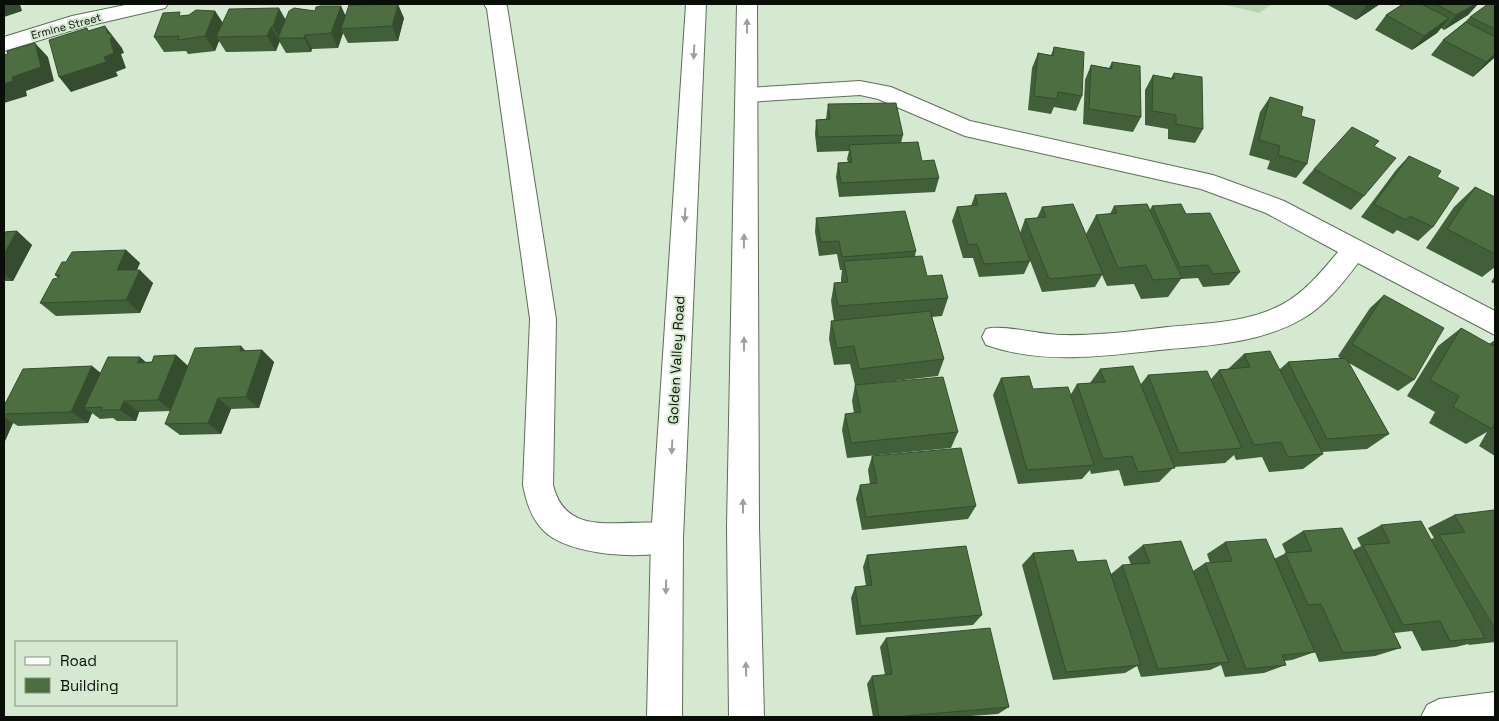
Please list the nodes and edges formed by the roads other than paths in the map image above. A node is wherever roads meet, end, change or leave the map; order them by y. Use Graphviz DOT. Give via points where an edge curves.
graph roads {
  1 [pos="158,4"];
  2 [pos="494,4"];
  3 [pos="696,4"];
  4 [pos="747,4"];
  5 [pos="4,44"];
  6 [pos="747,94"];
  7 [pos="1354,250"];
  8 [pos="1495,324"];
  9 [pos="996,337"];
  10 [pos="667,538"];
  11 [pos="1495,709"];
  12 [pos="664,717"];
  13 [pos="747,717"];
  14 [pos="1439,717"];
  1 -- 5 [label="street, Ermine Street" via="78,21"];
  2 -- 10 [label="street" via="497,6 543,319 538,485 545,509 560,525 582,536"];
  3 -- 10 [label="street, Golden Valley Road, one-way"];
  6 -- 4 [label="street, one-way"];
  6 -- 7 [label="street" via="860,88 883,92 965,128 1205,181 1275,207"];
  13 -- 6 [label="street, one-way" via="743,527"];
  7 -- 8 [label="street"];
  7 -- 9 [label="street" via="1316,296 1283,317 1235,332 1081,346 1017,343"];
  10 -- 12 [label="street, Golden Valley Road, one-way"];
  11 -- 14 [label="street"];
}
